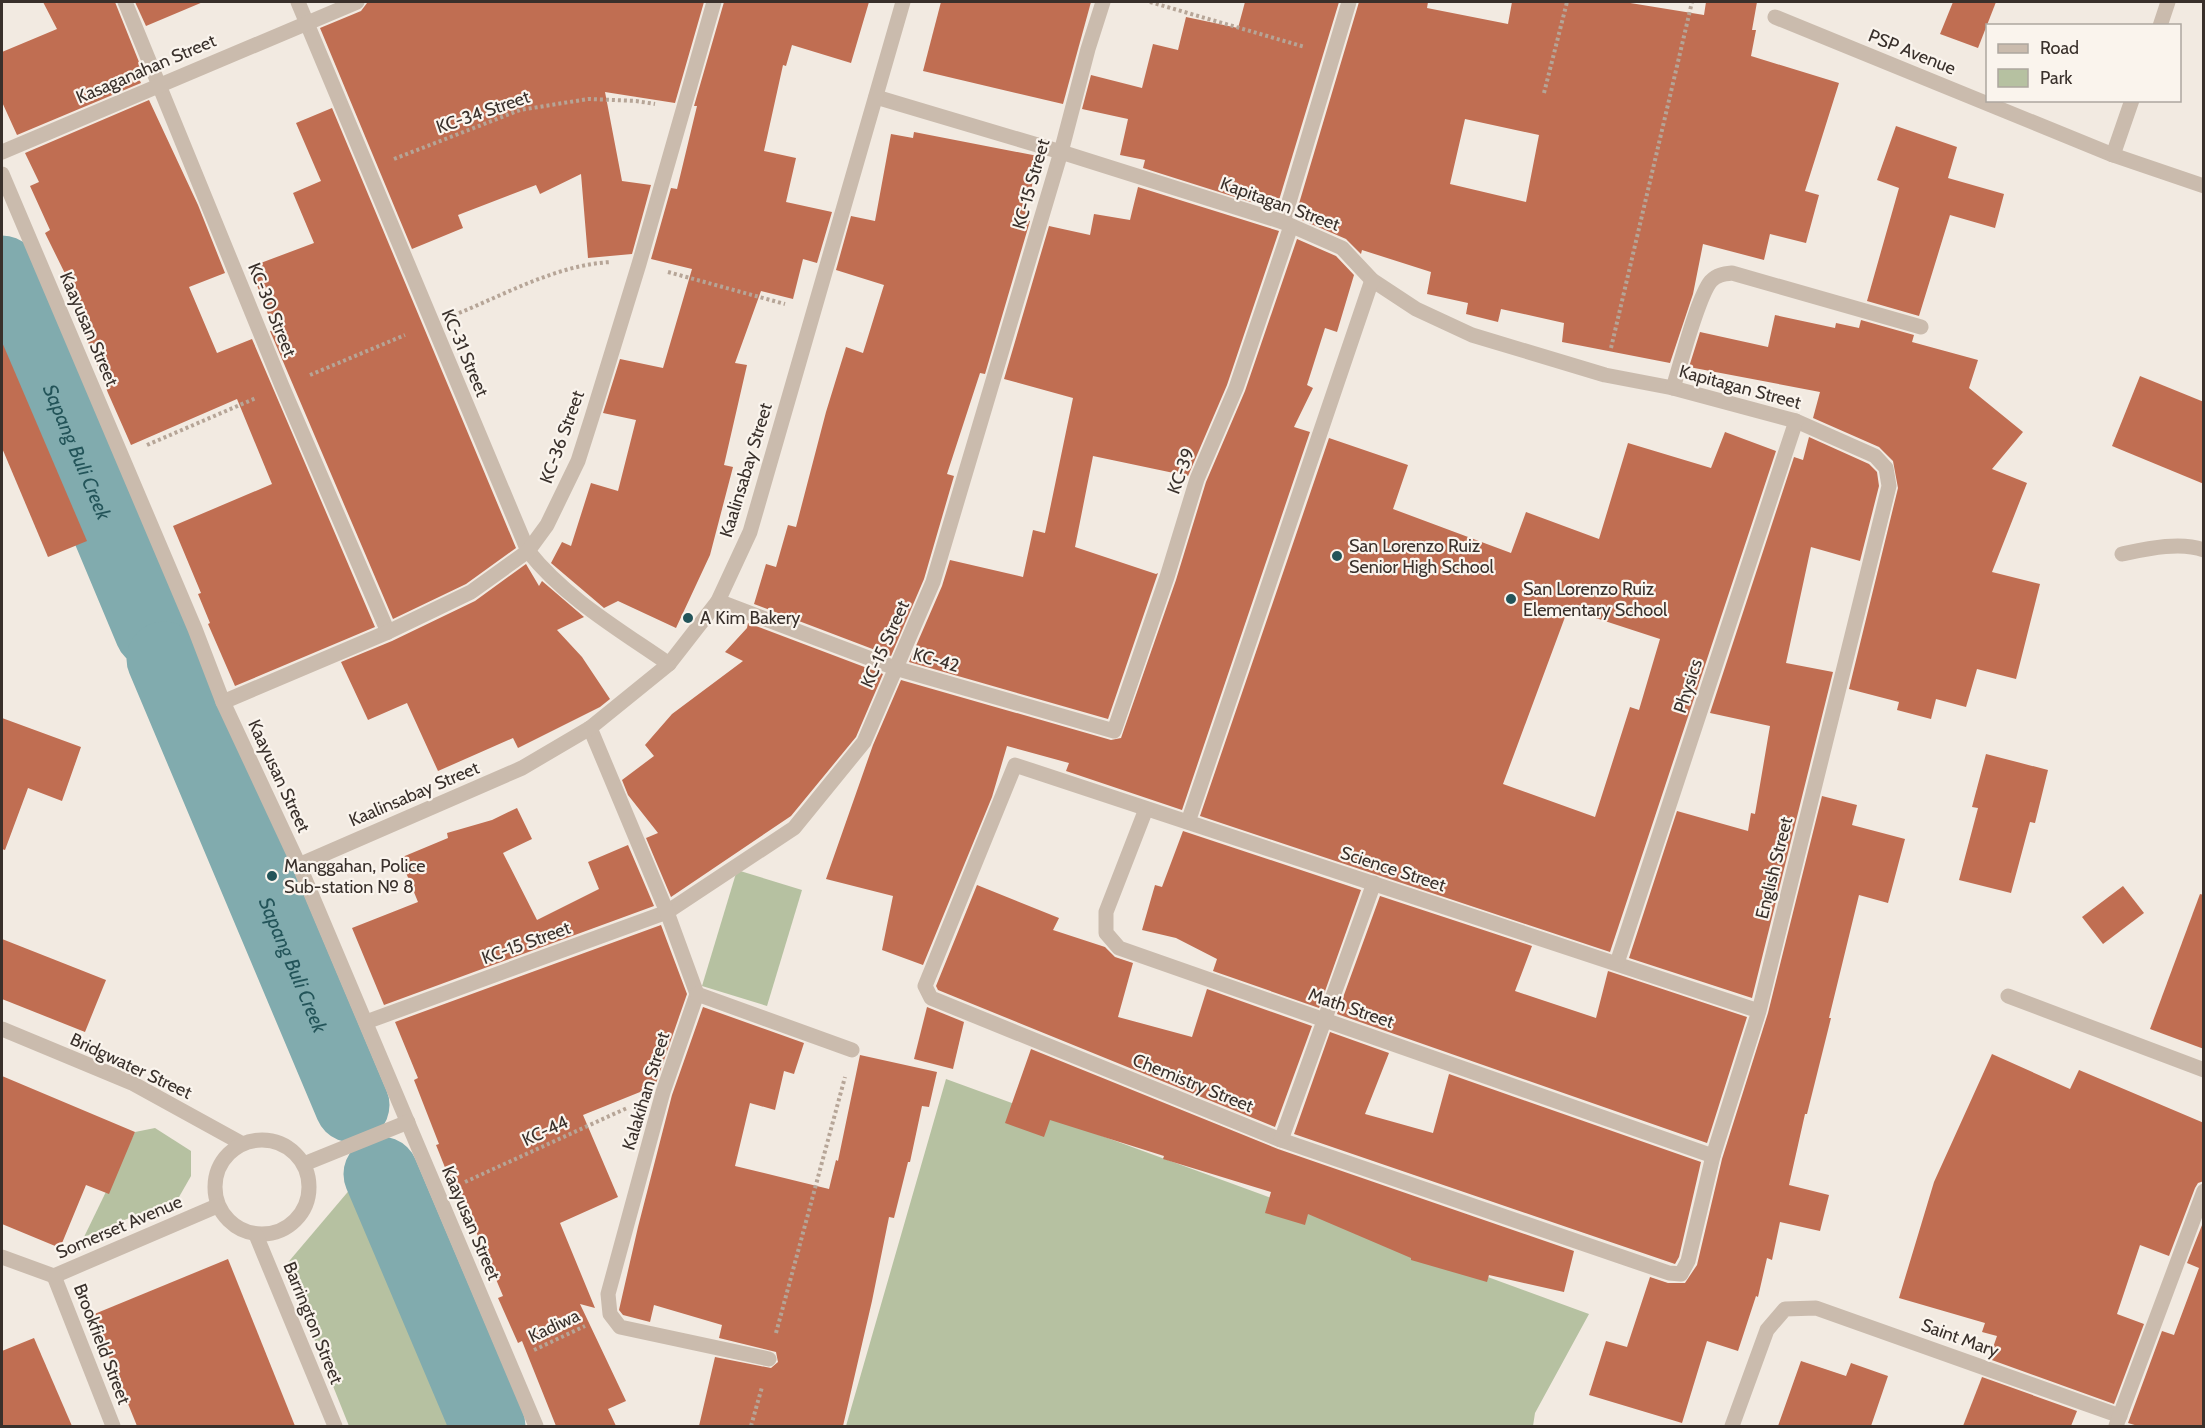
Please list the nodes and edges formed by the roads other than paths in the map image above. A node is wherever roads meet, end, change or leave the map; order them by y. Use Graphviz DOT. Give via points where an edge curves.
graph roads {
  1 [pos="125,2"];
  2 [pos="298,2"];
  3 [pos="357,2"];
  4 [pos="714,2"];
  5 [pos="903,2"];
  6 [pos="1103,2"];
  7 [pos="1349,2"];
  8 [pos="2168,2"];
  9 [pos="1775,17"];
  10 [pos="307,23"];
  11 [pos="2161,24"];
  12 [pos="159,85"];
  13 [pos="876,97"];
  14 [pos="2131,102"];
  15 [pos="2,152"];
  16 [pos="1061,152"];
  17 [pos="2113,155"];
  18 [pos="2,174"];
  19 [pos="2204,186"];
  20 [pos="1287,224"];
  21 [pos="1372,280"];
  22 [pos="1921,327"];
  23 [pos="1672,388"];
  24 [pos="1796,420"];
  25 [pos="1886,468"];
  26 [pos="2204,550"];
  27 [pos="528,551"];
  28 [pos="2121,554"];
  29 [pos="718,601"];
  30 [pos="388,632"];
  31 [pos="669,664"];
  32 [pos="895,668"];
  33 [pos="223,702"];
  34 [pos="590,728"];
  35 [pos="1114,731"];
  36 [pos="1015,765"];
  37 [pos="1146,809"];
  38 [pos="1188,822"];
  39 [pos="299,865"];
  40 [pos="1374,883"];
  41 [pos="667,912"];
  42 [pos="1617,963"];
  43 [pos="697,994"];
  44 [pos="2008,996"];
  45 [pos="1759,1011"];
  46 [pos="1324,1020"];
  47 [pos="366,1022"];
  48 [pos="2,1029"];
  49 [pos="852,1050"];
  50 [pos="2204,1070"];
  51 [pos="408,1122"];
  52 [pos="1281,1140"];
  53 [pos="241,1143"];
  54 [pos="1713,1156"];
  55 [pos="304,1164"];
  56 [pos="2204,1191"];
  57 [pos="218,1206"];
  58 [pos="256,1235"];
  59 [pos="2,1257"];
  60 [pos="1681,1274"];
  61 [pos="54,1276"];
  62 [pos="769,1359"];
  63 [pos="2118,1421"];
  64 [pos="112,1426"];
  65 [pos="335,1426"];
  66 [pos="536,1426"];
  67 [pos="1732,1426"];
  1 -- 12 [label="street, KC-30 Street"];
  2 -- 10 [label="street, KC-31 Street"];
  3 -- 10 [label="street, Kasaganahan Street"];
  4 -- 27 [label="street, KC-36 Street" via="578,460 547,525"];
  5 -- 13 [label="street, Kaalinsabay Street"];
  6 -- 16 [label="street, KC-15 Street"];
  7 -- 20 [label="street, KC-39"];
  8 -- 11 [label="street"];
  9 -- 17 [label="street, PSP Avenue"];
  10 -- 12 [label="street, Kasaganahan Street"];
  10 -- 27 [label="street, KC-31 Street"];
  12 -- 15 [label="street, Kasaganahan Street"];
  12 -- 30 [label="street, KC-30 Street"];
  13 -- 16 [label="street, Kapitagan Street"];
  13 -- 29 [label="street, Kaalinsabay Street" via="750,532"];
  14 -- 17 [label="street"];
  16 -- 20 [label="street, Kapitagan Street"];
  16 -- 32 [label="street, KC-15 Street" via="933,582"];
  17 -- 19 [label="street, PSP Avenue"];
  18 -- 33 [label="street, Kaayusan Street"];
  20 -- 21 [label="street, Kapitagan Street" via="1342,248"];
  20 -- 35 [label="street, KC-39" via="1236,388 1197,479"];
  21 -- 23 [label="street, Kapitagan Street" via="1416,309 1472,334 1605,375"];
  21 -- 38 [label="street"];
  22 -- 23 [label="street" via="1732,273 1719,274 1709,283 1701,300"];
  23 -- 24 [label="street, Kapitagan Street"];
  24 -- 25 [label="street, Kapitagan Street" via="1875,456"];
  24 -- 42 [label="street, Physics"];
  25 -- 45 [label="street, English Street" via="1889,486"];
  26 -- 28 [label="street" via="2154,547"];
  27 -- 30 [label="street, KC-36 Street" via="471,592"];
  27 -- 31 [label="street, KC-31 Street" via="569,592"];
  29 -- 31 [label="street, Kaalinsabay Street"];
  29 -- 32 [label="street, KC-42"];
  30 -- 33 [label="street, KC-36 Street"];
  31 -- 34 [label="street, Kaalinsabay Street"];
  32 -- 35 [label="street, KC-42"];
  32 -- 41 [label="street, KC-15 Street" via="864,742 794,828"];
  33 -- 39 [label="street, Kaayusan Street"];
  34 -- 39 [label="street, Kaalinsabay Street" via="522,768"];
  34 -- 41 [label="street"];
  36 -- 37 [label="street, Science Street"];
  36 -- 52 [label="street, Chemistry Street" via="925,986 931,998"];
  37 -- 38 [label="street, Science Street"];
  37 -- 46 [label="street, Math Street" via="1106,912 1107,933 1119,948"];
  38 -- 40 [label="street, Science Street"];
  39 -- 47 [label="street, Kaayusan Street"];
  40 -- 42 [label="street, Science Street"];
  40 -- 46 [label="street"];
  41 -- 43 [label="street"];
  41 -- 47 [label="street, KC-15 Street"];
  42 -- 45 [label="street, Science Street"];
  43 -- 49 [label="street"];
  43 -- 62 [label="street, Kalakihan Street" via="663,1092 608,1294 610,1314 620,1326"];
  44 -- 50 [label="street"];
  45 -- 54 [label="street, English Street"];
  46 -- 52 [label="street"];
  46 -- 54 [label="street, Math Street"];
  47 -- 51 [label="street, Kaayusan Street"];
  48 -- 53 [label="street, Bridgwater Street" via="132,1083"];
  51 -- 55 [label="street"];
  51 -- 66 [label="street, Kaayusan Street"];
  52 -- 60 [label="street, Chemistry Street"];
  53 -- 55 [label="street" via="267,1138 293,1149"];
  53 -- 57 [label="street" via="222,1159 213,1182"];
  54 -- 60 [label="street, English Street" via="1688,1262"];
  55 -- 58 [label="street" via="310,1195 300,1217 280,1232"];
  56 -- 63 [label="street, Saint Mary"];
  57 -- 58 [label="street" via="233,1225"];
  57 -- 61 [label="street, Somerset Avenue"];
  58 -- 65 [label="street, Barrington Street"];
  59 -- 61 [label="street, Somerset Avenue"];
  61 -- 64 [label="street, Brookfield Street"];
  63 -- 67 [label="street, Saint Mary" via="1816,1308 1785,1309 1767,1330"];
}
